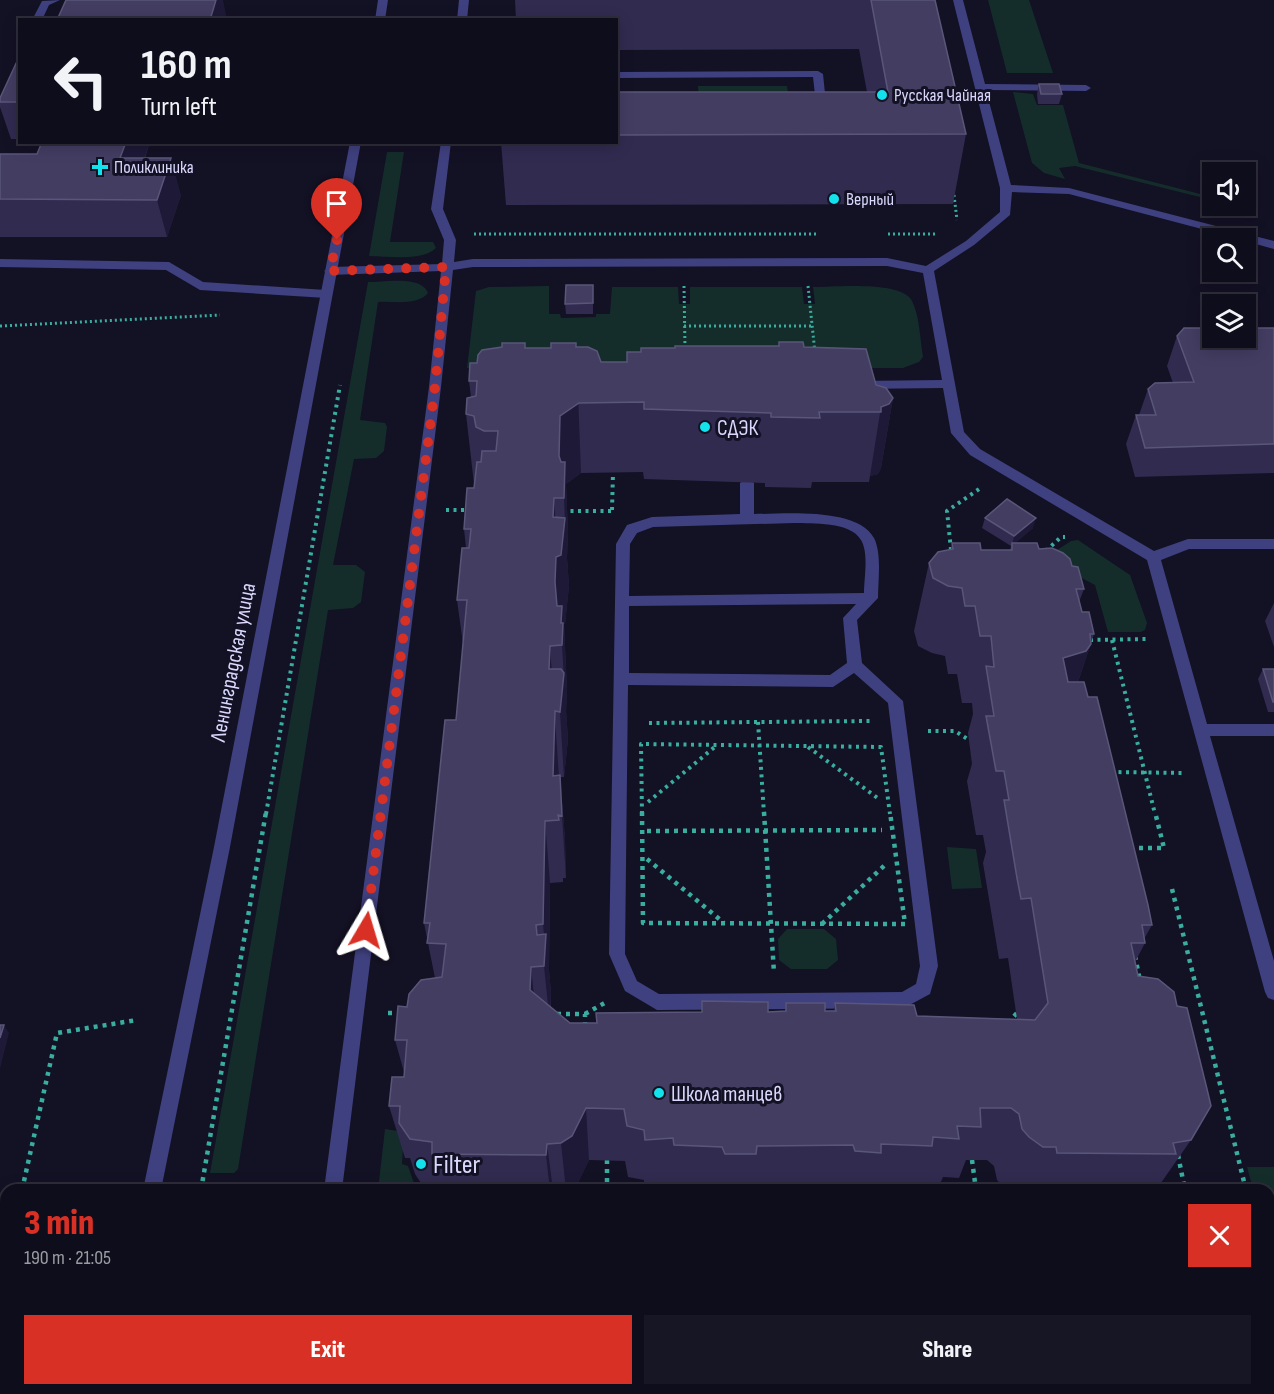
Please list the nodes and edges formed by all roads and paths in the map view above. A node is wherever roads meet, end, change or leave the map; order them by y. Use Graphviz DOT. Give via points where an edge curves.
graph roads {
  1 [pos="55,0"];
  2 [pos="383,0"];
  3 [pos="464,0"];
  4 [pos="958,0"];
  5 [pos="38,18"];
  6 [pos="380,18"];
  7 [pos="462,18"];
  8 [pos="618,75"];
  9 [pos="981,87"];
  10 [pos="1086,88"];
  11 [pos="824,127"];
  12 [pos="356,144"];
  13 [pos="446,144"];
  14 [pos="1006,188"];
  15 [pos="954,191"];
  16 [pos="957,223"];
  17 [pos="825,234"];
  18 [pos="884,234"];
  19 [pos="937,234"];
  20 [pos="450,240"];
  21 [pos="1274,245"];
  22 [pos="684,262"];
  23 [pos="0,263"];
  24 [pos="446,267"];
  25 [pos="928,270"];
  26 [pos="330,271"];
  27 [pos="807,285"];
  28 [pos="326,294"];
  29 [pos="221,315"];
  30 [pos="0,326"];
  31 [pos="684,326"];
  32 [pos="812,326"];
  33 [pos="685,349"];
  34 [pos="816,360"];
  35 [pos="342,375"];
  36 [pos="950,384"];
  37 [pos="844,385"];
  38 [pos="613,473"];
  39 [pos="977,478"];
  40 [pos="747,483"];
  41 [pos="442,510"];
  42 [pos="471,510"];
  43 [pos="562,511"];
  44 [pos="747,519"];
  45 [pos="1074,536"];
  46 [pos="1274,544"];
  47 [pos="1050,547"];
  48 [pos="1042,555"];
  49 [pos="952,556"];
  50 [pos="1153,556"];
  51 [pos="1052,558"];
  52 [pos="871,598"];
  53 [pos="623,601"];
  54 [pos="1151,628"];
  55 [pos="1080,640"];
  56 [pos="1112,640"];
  57 [pos="855,665"];
  58 [pos="622,679"];
  59 [pos="758,722"];
  60 [pos="621,723"];
  61 [pos="898,726"];
  62 [pos="1201,730"];
  63 [pos="1274,730"];
  64 [pos="969,740"];
  65 [pos="717,745"];
  66 [pos="759,746"];
  67 [pos="807,747"];
  68 [pos="1105,772"];
  69 [pos="1145,772"];
  70 [pos="1187,773"];
  71 [pos="642,807"];
  72 [pos="889,807"];
  73 [pos="892,830"];
  74 [pos="642,831"];
  75 [pos="765,831"];
  76 [pos="1123,848"];
  77 [pos="642,855"];
  78 [pos="895,855"];
  79 [pos="1172,889"];
  80 [pos="643,924"];
  81 [pos="725,924"];
  82 [pos="771,924"];
  83 [pos="822,924"];
  84 [pos="905,924"];
  85 [pos="643,934"];
  86 [pos="906,934"];
  87 [pos="1132,944"];
  88 [pos="763,974"];
  89 [pos="775,974"];
  90 [pos="786,974"];
  91 [pos="1142,990"];
  92 [pos="1274,990"];
  93 [pos="776,1001"];
  94 [pos="388,1013"];
  95 [pos="409,1013"];
  96 [pos="1017,1013"];
  97 [pos="550,1014"];
  98 [pos="137,1020"];
  99 [pos="997,1023"];
  100 [pos="778,1024"];
  101 [pos="585,1037"];
  102 [pos="1175,1143"];
  103 [pos="607,1160"];
  104 [pos="972,1160"];
  105 [pos="23,1184"];
  106 [pos="153,1184"];
  107 [pos="202,1184"];
  108 [pos="334,1184"];
  109 [pos="607,1184"];
  110 [pos="975,1184"];
  111 [pos="1184,1184"];
  112 [pos="1245,1184"];
  1 -- 5 [label="street" via="45,3"];
  2 -- 6 [label="street"];
  3 -- 7 [label="street"];
  4 -- 9 [label="street"];
  8 -- 11 [label="street" via="818,74"];
  9 -- 10 [label="street"];
  9 -- 14 [label="street"];
  12 -- 26 [label="street, Ленинградская улица"];
  13 -- 20 [label="street" via="437,209"];
  14 -- 21 [label="street" via="1069,191"];
  14 -- 25 [label="street" via="1006,213"];
  15 -- 16 [label="path"];
  17 -- 20 [label="path" via="482,232"];
  18 -- 19 [label="path"];
  20 -- 24 [label="street"];
  22 -- 24 [label="street" via="473,263"];
  22 -- 25 [label="street" via="886,262"];
  22 -- 31 [label="path"];
  23 -- 28 [label="street" via="169,266 200,286"];
  24 -- 26 [label="street"];
  24 -- 108 [label="street" via="435,387"];
  25 -- 36 [label="street"];
  26 -- 28 [label="street, Ленинградская улица"];
  27 -- 32 [label="path"];
  28 -- 106 [label="street, Ленинградская улица" via="222,847"];
  29 -- 30 [label="path"];
  31 -- 32 [label="path"];
  31 -- 33 [label="path"];
  32 -- 34 [label="path"];
  35 -- 107 [label="path"];
  36 -- 37 [label="street"];
  36 -- 50 [label="street" via="958,433 975,452"];
  38 -- 43 [label="path" via="612,511"];
  39 -- 49 [label="path" via="986,485 947,511"];
  40 -- 44 [label="street"];
  41 -- 42 [label="path"];
  44 -- 52 [label="street" via="840,521 859,528 869,540"];
  44 -- 53 [label="street" via="652,522 632,529 623,544"];
  45 -- 47 [label="path" via="1061,537"];
  46 -- 50 [label="street" via="1188,544"];
  47 -- 48 [label="path"];
  47 -- 51 [label="path"];
  50 -- 62 [label="street"];
  52 -- 53 [label="street"];
  52 -- 57 [label="street" via="850,618"];
  53 -- 58 [label="street"];
  54 -- 56 [label="path" via="1151,639"];
  55 -- 56 [label="path"];
  56 -- 69 [label="path"];
  57 -- 58 [label="street" via="833,681"];
  57 -- 61 [label="street" via="894,701"];
  58 -- 60 [label="street"];
  59 -- 60 [label="path"];
  59 -- 61 [label="path"];
  59 -- 66 [label="path"];
  60 -- 93 [label="street" via="617,954 631,986 657,1002"];
  61 -- 64 [label="path" via="955,731"];
  61 -- 93 [label="street" via="929,966 924,989 904,1000"];
  62 -- 63 [label="street"];
  62 -- 92 [label="street"];
  65 -- 66 [label="path"];
  65 -- 71 [label="path"];
  65 -- 71 [label="path" via="641,744"];
  66 -- 67 [label="path"];
  66 -- 75 [label="path"];
  67 -- 72 [label="path"];
  67 -- 72 [label="path" via="880,747"];
  68 -- 69 [label="path"];
  69 -- 70 [label="path"];
  69 -- 76 [label="path" via="1164,848"];
  71 -- 74 [label="path"];
  72 -- 73 [label="path"];
  73 -- 75 [label="path"];
  73 -- 78 [label="path"];
  74 -- 75 [label="path"];
  74 -- 77 [label="path"];
  75 -- 82 [label="path"];
  77 -- 80 [label="path"];
  77 -- 81 [label="path"];
  78 -- 83 [label="path"];
  78 -- 84 [label="path"];
  79 -- 112 [label="path"];
  80 -- 81 [label="path"];
  80 -- 85 [label="path"];
  81 -- 82 [label="path"];
  82 -- 83 [label="path"];
  82 -- 89 [label="path"];
  83 -- 84 [label="path"];
  84 -- 86 [label="path"];
  87 -- 91 [label="path"];
  88 -- 89 [label="path"];
  89 -- 90 [label="path"];
  93 -- 100 [label="street"];
  94 -- 95 [label="path"];
  96 -- 99 [label="path" via="1008,1023"];
  97 -- 101 [label="path" via="585,1014"];
  98 -- 105 [label="path" via="57,1033"];
  102 -- 111 [label="path"];
  103 -- 109 [label="path"];
  104 -- 110 [label="path"];
}
